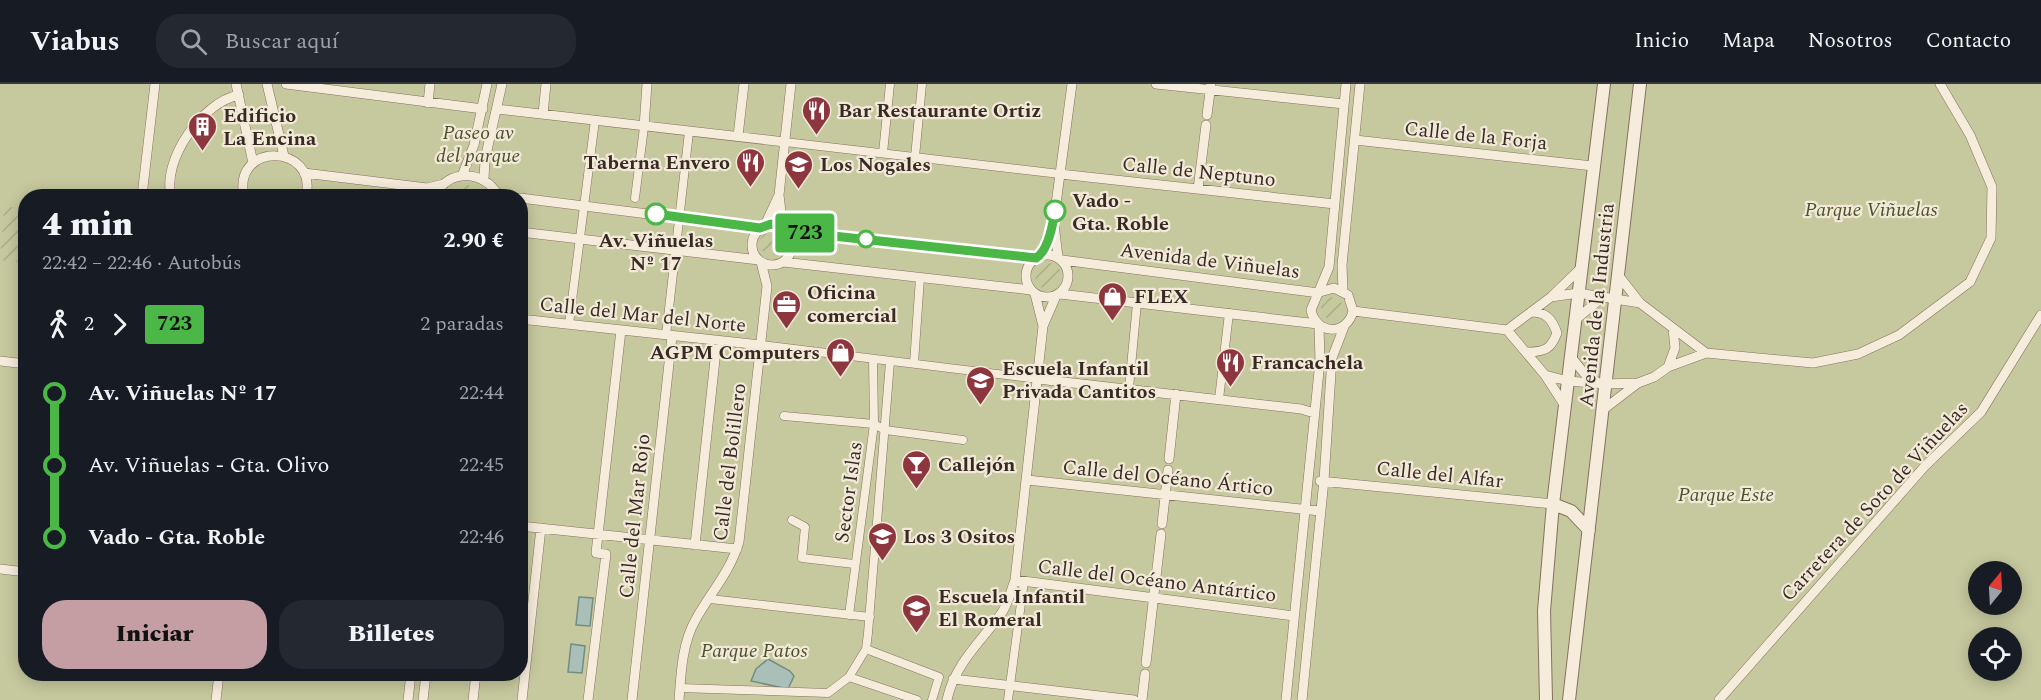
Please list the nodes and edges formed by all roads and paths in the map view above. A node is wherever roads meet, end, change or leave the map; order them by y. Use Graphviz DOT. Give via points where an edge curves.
graph roads {
  1 [pos="155,84"];
  2 [pos="236,84"];
  3 [pos="284,84"];
  4 [pos="430,84"];
  5 [pos="487,84"];
  6 [pos="502,84"];
  7 [pos="546,84"];
  8 [pos="647,84"];
  9 [pos="744,84"];
  10 [pos="791,84"];
  11 [pos="890,84"];
  12 [pos="922,84"];
  13 [pos="1072,84"];
  14 [pos="1156,84"];
  15 [pos="1346,84"];
  16 [pos="1360,84"];
  17 [pos="1604,84"];
  18 [pos="1640,84"];
  19 [pos="1940,84"];
  20 [pos="268,86"];
  21 [pos="321,86"];
  22 [pos="1210,87"];
  23 [pos="239,94"];
  24 [pos="428,103"];
  25 [pos="1344,104"];
  26 [pos="483,109"];
  27 [pos="497,109"];
  28 [pos="543,114"];
  29 [pos="595,120"];
  30 [pos="644,127"];
  31 [pos="689,132"];
  32 [pos="738,136"];
  33 [pos="1355,140"];
  34 [pos="785,142"];
  35 [pos="883,153"];
  36 [pos="284,156"];
  37 [pos="915,156"];
  38 [pos="254,163"];
  39 [pos="1593,166"];
  40 [pos="304,173"];
  41 [pos="1060,174"];
  42 [pos="462,176"];
  43 [pos="484,180"];
  44 [pos="444,184"];
  45 [pos="143,189"];
  46 [pos="172,189"];
  47 [pos="244,189"];
  48 [pos="306,189"];
  49 [pos="440,189"];
  50 [pos="492,189"];
  51 [pos="1198,189"];
  52 [pos="779,195"];
  53 [pos="635,198"];
  54 [pos="528,199"];
  55 [pos="1335,204"];
  56 [pos="584,205"];
  57 [pos="680,217"];
  58 [pos="1054,219"];
  59 [pos="762,227"];
  60 [pos="785,229"];
  61 [pos="528,233"];
  62 [pos="579,238"];
  63 [pos="676,250"];
  64 [pos="1038,257"];
  65 [pos="1060,258"];
  66 [pos="760,261"];
  67 [pos="781,263"];
  68 [pos="1581,268"];
  69 [pos="1619,276"];
  70 [pos="920,278"];
  71 [pos="767,286"];
  72 [pos="1343,291"];
  73 [pos="1033,292"];
  74 [pos="1319,292"];
  75 [pos="1578,293"];
  76 [pos="1058,295"];
  77 [pos="1551,297"];
  78 [pos="1610,298"];
  79 [pos="1137,303"];
  80 [pos="1640,303"];
  81 [pos="1353,311"];
  82 [pos="1531,312"];
  83 [pos="1229,313"];
  84 [pos="2041,315"];
  85 [pos="528,320"];
  86 [pos="1575,320"];
  87 [pos="569,324"];
  88 [pos="1318,325"];
  89 [pos="1043,326"];
  90 [pos="1344,327"];
  91 [pos="1674,329"];
  92 [pos="621,330"];
  93 [pos="1507,330"];
  94 [pos="669,336"];
  95 [pos="717,341"];
  96 [pos="761,345"];
  97 [pos="1527,352"];
  98 [pos="1706,353"];
  99 [pos="1571,357"];
  100 [pos="873,359"];
  101 [pos="0,361"];
  102 [pos="890,362"];
  103 [pos="18,363"];
  104 [pos="914,363"];
  105 [pos="1668,367"];
  106 [pos="1545,375"];
  107 [pos="1038,379"];
  108 [pos="1568,381"];
  109 [pos="1638,383"];
  110 [pos="1602,384"];
  111 [pos="1129,388"];
  112 [pos="1176,394"];
  113 [pos="1219,399"];
  114 [pos="1565,406"];
  115 [pos="1604,409"];
  116 [pos="1314,413"];
  117 [pos="784,416"];
  118 [pos="874,424"];
  119 [pos="885,430"];
  120 [pos="963,440"];
  121 [pos="1169,459"];
  122 [pos="1168,470"];
  123 [pos="1027,480"];
  124 [pos="1324,480"];
  125 [pos="1308,482"];
  126 [pos="1165,496"];
  127 [pos="1553,504"];
  128 [pos="1305,509"];
  129 [pos="1320,511"];
  130 [pos="792,520"];
  131 [pos="1162,524"];
  132 [pos="528,527"];
  133 [pos="541,528"];
  134 [pos="1590,530"];
  135 [pos="598,534"];
  136 [pos="1161,534"];
  137 [pos="650,540"];
  138 [pos="694,545"];
  139 [pos="737,549"];
  140 [pos="854,564"];
  141 [pos="0,569"];
  142 [pos="18,571"];
  143 [pos="1019,580"];
  144 [pos="1154,596"];
  145 [pos="710,599"];
  146 [pos="849,615"];
  147 [pos="1294,616"];
  148 [pos="870,617"];
  149 [pos="528,646"];
  150 [pos="866,650"];
  151 [pos="1146,663"];
  152 [pos="1145,674"];
  153 [pos="849,677"];
  154 [pos="953,679"];
  155 [pos="218,681"];
  156 [pos="410,681"];
  157 [pos="425,681"];
  158 [pos="475,681"];
  159 [pos="524,681"];
  160 [pos="1010,686"];
  161 [pos="680,687"];
  162 [pos="827,696"];
  163 [pos="216,700"];
  164 [pos="408,700"];
  165 [pos="423,700"];
  166 [pos="473,700"];
  167 [pos="522,700"];
  168 [pos="588,700"];
  169 [pos="632,700"];
  170 [pos="679,700"];
  171 [pos="916,700"];
  172 [pos="932,700"];
  173 [pos="947,700"];
  174 [pos="1008,700"];
  175 [pos="1134,700"];
  176 [pos="1142,700"];
  177 [pos="1286,700"];
  178 [pos="1302,700"];
  179 [pos="1546,700"];
  180 [pos="1569,700"];
  181 [pos="1719,700"];
  1 -- 45 [label="street"];
  2 -- 23 [label="street"];
  3 -- 20 [label="street"];
  3 -- 21 [label="street"];
  4 -- 24 [label="street"];
  5 -- 26 [label="street"];
  6 -- 27 [label="street"];
  7 -- 28 [label="street"];
  8 -- 30 [label="street"];
  9 -- 32 [label="street"];
  10 -- 34 [label="street"];
  11 -- 35 [label="street"];
  12 -- 37 [label="street"];
  13 -- 41 [label="street"];
  14 -- 22 [label="street"];
  15 -- 25 [label="street"];
  16 -- 33 [label="street"];
  17 -- 39 [label="street, Avenida de la Industria"];
  18 -- 69 [label="street, Avenida de la Industria"];
  19 -- 98 [label="street" via="1970,135 1992,187 1991,238 1970,282 1899,335 1858,354 1813,363"];
  20 -- 36 [label="street"];
  21 -- 24 [label="street"];
  22 -- 25 [label="street"];
  22 -- 51 [label="street"];
  23 -- 38 [label="street"];
  23 -- 46 [label="street" via="198,118 175,159"];
  24 -- 26 [label="street"];
  25 -- 55 [label="street"];
  26 -- 42 [label="street"];
  27 -- 28 [label="street"];
  27 -- 43 [label="street"];
  28 -- 29 [label="street"];
  29 -- 30 [label="street"];
  29 -- 56 [label="street"];
  30 -- 31 [label="street"];
  30 -- 53 [label="street"];
  31 -- 32 [label="street"];
  31 -- 57 [label="street"];
  32 -- 34 [label="street"];
  33 -- 39 [label="street, Calle de la Forja"];
  33 -- 72 [label="street" via="1342,265"];
  34 -- 35 [label="street"];
  34 -- 52 [label="street"];
  35 -- 37 [label="street"];
  36 -- 38 [label="street" via="264,157"];
  36 -- 40 [label="street"];
  37 -- 41 [label="street"];
  38 -- 47 [label="street" via="243,179"];
  39 -- 68 [label="street, Avenida de la Industria"];
  40 -- 44 [label="street" via="427,188"];
  40 -- 48 [label="street"];
  41 -- 51 [label="street, Calle de Neptuno"];
  41 -- 58 [label="street"];
  42 -- 43 [label="street"];
  42 -- 44 [label="street"];
  43 -- 50 [label="street"];
  44 -- 49 [label="street"];
  51 -- 55 [label="street, Calle de Neptuno"];
  52 -- 59 [label="street"];
  52 -- 60 [label="street"];
  54 -- 56 [label="street"];
  55 -- 74 [label="street" via="1329,267"];
  56 -- 57 [label="street"];
  56 -- 62 [label="street"];
  57 -- 59 [label="street"];
  57 -- 63 [label="street"];
  58 -- 64 [label="street"];
  58 -- 65 [label="street"];
  59 -- 60 [label="street"];
  59 -- 66 [label="street" via="752,240 754,254"];
  60 -- 64 [label="street"];
  60 -- 67 [label="street" via="792,245"];
  61 -- 62 [label="street"];
  62 -- 63 [label="street"];
  62 -- 87 [label="street"];
  63 -- 66 [label="street"];
  63 -- 94 [label="street"];
  64 -- 65 [label="street"];
  64 -- 73 [label="street" via="1026,272"];
  65 -- 74 [label="street, Avenida de Viñuelas"];
  65 -- 76 [label="street" via="1069,277"];
  66 -- 67 [label="street"];
  66 -- 71 [label="street"];
  67 -- 70 [label="street"];
  67 -- 71 [label="street"];
  68 -- 75 [label="street, Avenida de la Industria"];
  68 -- 77 [label="street"];
  69 -- 78 [label="street, Avenida de la Industria"];
  69 -- 80 [label="street"];
  70 -- 73 [label="street"];
  70 -- 104 [label="street"];
  71 -- 96 [label="street, Calle del Bolillero"];
  72 -- 74 [label="street" via="1329,288"];
  72 -- 81 [label="street" via="1351,300"];
  73 -- 76 [label="street" via="1046,297"];
  73 -- 89 [label="street"];
  74 -- 88 [label="street" via="1311,310"];
  75 -- 77 [label="street"];
  75 -- 78 [label="street"];
  75 -- 86 [label="street, Avenida de la Industria"];
  76 -- 79 [label="street"];
  76 -- 89 [label="street"];
  77 -- 82 [label="street"];
  78 -- 80 [label="street"];
  78 -- 86 [label="street"];
  78 -- 110 [label="street, Avenida de la Industria"];
  79 -- 83 [label="street"];
  79 -- 111 [label="street"];
  80 -- 91 [label="street"];
  81 -- 90 [label="street"];
  81 -- 93 [label="street"];
  82 -- 93 [label="street"];
  82 -- 97 [label="street" via="1540,312 1552,320 1557,333 1553,345 1543,352"];
  83 -- 88 [label="street"];
  83 -- 113 [label="street"];
  84 -- 181 [label="street, Carretera de Soto de Viñuelas" via="1981,412 1925,466"];
  85 -- 87 [label="street, Calle del Mar del Norte"];
  86 -- 99 [label="street, Avenida de la Industria"];
  87 -- 92 [label="street, Calle del Mar del Norte"];
  88 -- 90 [label="street" via="1329,330"];
  88 -- 116 [label="street" via="1320,361"];
  89 -- 107 [label="street"];
  90 -- 124 [label="street" via="1332,358"];
  91 -- 98 [label="street"];
  91 -- 105 [label="street" via="1675,348"];
  92 -- 94 [label="street, Calle del Mar del Norte"];
  92 -- 135 [label="street"];
  93 -- 97 [label="street"];
  94 -- 95 [label="street, Calle del Mar del Norte"];
  94 -- 137 [label="street, Calle del Mar Rojo"];
  95 -- 96 [label="street, Calle del Mar del Norte"];
  95 -- 138 [label="street"];
  96 -- 100 [label="street"];
  96 -- 139 [label="street, Calle del Bolillero"];
  97 -- 106 [label="street"];
  98 -- 105 [label="street"];
  99 -- 108 [label="street, Avenida de la Industria"];
  99 -- 110 [label="street" via="1584,373"];
  100 -- 102 [label="street"];
  100 -- 118 [label="street, Sector Islas"];
  101 -- 103 [label="street"];
  102 -- 104 [label="street"];
  102 -- 119 [label="street, Sector Islas"];
  104 -- 107 [label="street"];
  105 -- 109 [label="street"];
  106 -- 108 [label="street"];
  106 -- 114 [label="street"];
  107 -- 111 [label="street"];
  107 -- 123 [label="street"];
  108 -- 110 [label="street"];
  108 -- 114 [label="street, Avenida de la Industria"];
  109 -- 110 [label="street"];
  109 -- 115 [label="street"];
  110 -- 115 [label="street, Avenida de la Industria"];
  111 -- 112 [label="street"];
  112 -- 113 [label="street"];
  112 -- 121 [label="street"];
  113 -- 116 [label="street"];
  114 -- 127 [label="street, Avenida de la Industria"];
  115 -- 134 [label="street, Avenida de la Industria"];
  116 -- 125 [label="street"];
  117 -- 118 [label="street, Sector Islas"];
  118 -- 119 [label="street, Sector Islas"];
  118 -- 140 [label="street, Sector Islas"];
  119 -- 120 [label="street, Sector Islas"];
  119 -- 148 [label="street, Sector Islas"];
  122 -- 126 [label="street"];
  123 -- 126 [label="street, Calle del Océano Ártico"];
  123 -- 143 [label="street"];
  124 -- 125 [label="street, Calle del Alfar"];
  124 -- 127 [label="street, Calle del Alfar"];
  124 -- 129 [label="street"];
  125 -- 128 [label="street"];
  126 -- 128 [label="street, Calle del Océano Ártico"];
  126 -- 131 [label="street"];
  127 -- 134 [label="street" via="1571,512"];
  127 -- 179 [label="street, Avenida de la Industria" via="1544,611"];
  128 -- 129 [label="street, Calle del Océano Ártico"];
  128 -- 147 [label="street"];
  129 -- 178 [label="street"];
  130 -- 140 [label="street, Sector Islas" via="805,527 801,558"];
  132 -- 133 [label="street"];
  133 -- 135 [label="street"];
  133 -- 149 [label="street"];
  134 -- 180 [label="street, Avenida de la Industria"];
  135 -- 137 [label="street"];
  135 -- 168 [label="street" via="596,553 606,554"];
  136 -- 144 [label="street"];
  137 -- 138 [label="street"];
  137 -- 169 [label="street, Calle del Mar Rojo"];
  138 -- 139 [label="street"];
  139 -- 145 [label="street, Calle del Bolillero" via="733,563"];
  140 -- 146 [label="street, Sector Islas"];
  141 -- 142 [label="street"];
  143 -- 144 [label="street, Calle del Océano Antártico"];
  143 -- 154 [label="street" via="1002,612"];
  143 -- 160 [label="street"];
  144 -- 147 [label="street, Calle del Océano Antártico"];
  144 -- 151 [label="street"];
  145 -- 146 [label="street"];
  145 -- 161 [label="street, Calle del Bolillero" via="695,620 687,643"];
  146 -- 148 [label="street"];
  147 -- 177 [label="street"];
  148 -- 150 [label="street, Sector Islas"];
  150 -- 153 [label="street, Sector Islas"];
  150 -- 172 [label="street" via="939,677"];
  152 -- 176 [label="street"];
  153 -- 162 [label="street, Sector Islas"];
  153 -- 171 [label="street"];
  154 -- 160 [label="street"];
  154 -- 173 [label="street"];
  155 -- 163 [label="street"];
  156 -- 164 [label="street"];
  157 -- 165 [label="street"];
  158 -- 166 [label="street"];
  159 -- 167 [label="street"];
  160 -- 174 [label="street"];
  160 -- 175 [label="street"];
  161 -- 162 [label="street, Sector Islas"];
  161 -- 170 [label="street, Calle del Bolillero"];
}
